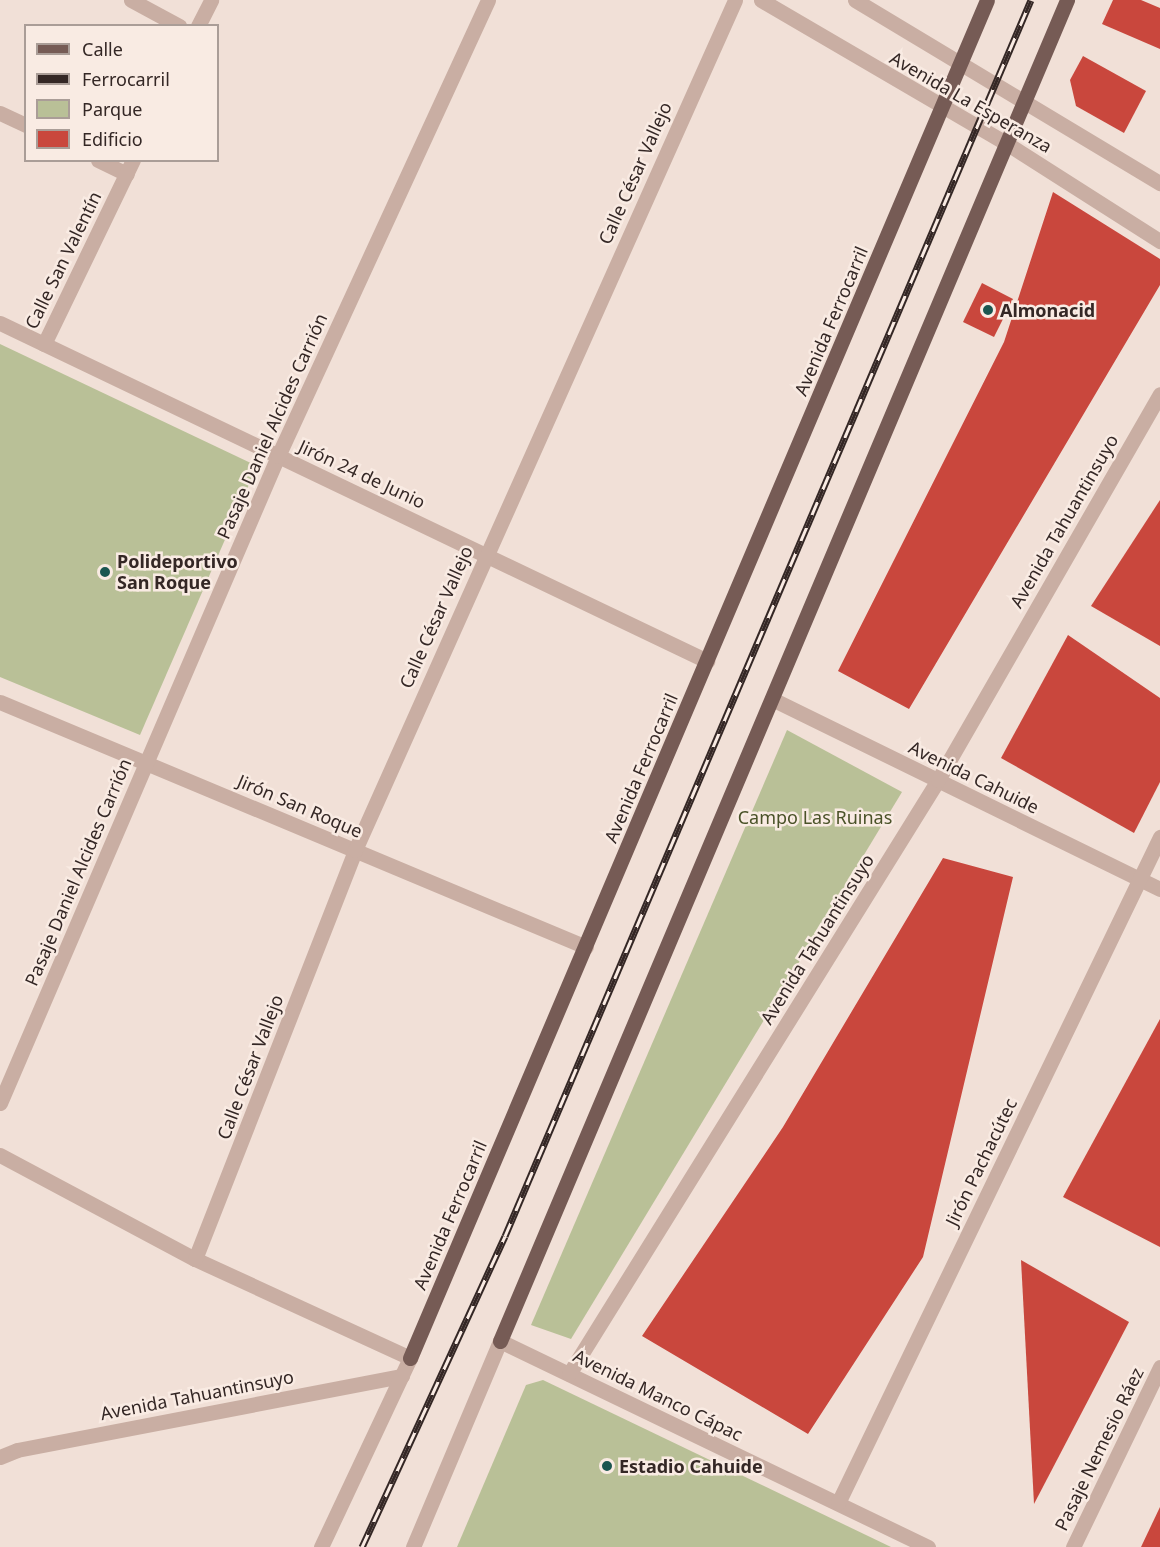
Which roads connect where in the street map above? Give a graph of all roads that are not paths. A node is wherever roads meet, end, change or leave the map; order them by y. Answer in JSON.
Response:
{"nodes":[{"id":1,"x":131,"y":0,"type":"edge"},
{"id":2,"x":211,"y":0,"type":"edge"},
{"id":3,"x":488,"y":0,"type":"edge"},
{"id":4,"x":735,"y":0,"type":"edge"},
{"id":5,"x":760,"y":0,"type":"edge"},
{"id":6,"x":855,"y":0,"type":"edge"},
{"id":7,"x":987,"y":0,"type":"edge"},
{"id":8,"x":1067,"y":0,"type":"edge"},
{"id":9,"x":175,"y":24,"type":"edge"},
{"id":10,"x":199,"y":24,"type":"edge"},
{"id":11,"x":960,"y":62,"type":"junction"},
{"id":12,"x":1023,"y":101,"type":"junction"},
{"id":13,"x":943,"y":110,"type":"junction"},
{"id":14,"x":0,"y":113,"type":"edge"},
{"id":15,"x":24,"y":124,"type":"edge"},
{"id":16,"x":1006,"y":143,"type":"junction"},
{"id":17,"x":107,"y":162,"type":"edge"},
{"id":18,"x":130,"y":167,"type":"edge"},
{"id":19,"x":1160,"y":183,"type":"edge"},
{"id":20,"x":1160,"y":241,"type":"edge"},
{"id":21,"x":0,"y":323,"type":"edge"},
{"id":22,"x":44,"y":344,"type":"junction"},
{"id":23,"x":1160,"y":394,"type":"edge"},
{"id":24,"x":278,"y":456,"type":"junction"},
{"id":25,"x":485,"y":555,"type":"junction"},
{"id":26,"x":707,"y":661,"type":"junction"},
{"id":27,"x":772,"y":699,"type":"junction"},
{"id":28,"x":0,"y":702,"type":"edge"},
{"id":29,"x":145,"y":763,"type":"junction"},
{"id":30,"x":938,"y":780,"type":"junction"},
{"id":31,"x":1160,"y":837,"type":"edge"},
{"id":32,"x":355,"y":850,"type":"junction"},
{"id":33,"x":1140,"y":879,"type":"junction"},
{"id":34,"x":1160,"y":890,"type":"edge"},
{"id":35,"x":586,"y":947,"type":"junction"},
{"id":36,"x":0,"y":1103,"type":"edge"},
{"id":37,"x":0,"y":1155,"type":"edge"},
{"id":38,"x":195,"y":1259,"type":"junction"},
{"id":39,"x":500,"y":1341,"type":"junction"},
{"id":40,"x":410,"y":1358,"type":"junction"},
{"id":41,"x":1160,"y":1367,"type":"edge"},
{"id":42,"x":569,"y":1374,"type":"junction"},
{"id":43,"x":402,"y":1376,"type":"junction"},
{"id":44,"x":0,"y":1457,"type":"edge"},
{"id":45,"x":838,"y":1503,"type":"junction"},
{"id":46,"x":321,"y":1547,"type":"edge"},
{"id":47,"x":413,"y":1547,"type":"edge"},
{"id":48,"x":928,"y":1547,"type":"edge"},
{"id":49,"x":1073,"y":1547,"type":"edge"}],
"edges":[{"from":1,"to":9,"type":"street"},
{"from":2,"to":10,"type":"street"},
{"from":3,"to":24,"type":"street","name":"Pasaje Daniel Alcides Carrión"},
{"from":4,"to":25,"type":"street","name":"Calle César Vallejo"},
{"from":5,"to":13,"type":"street","name":"Avenida La Esperanza"},
{"from":6,"to":11,"type":"street","name":"Avenida La Esperanza"},
{"from":7,"to":11,"type":"main road","name":"Avenida Ferrocarril"},
{"from":8,"to":12,"type":"main road"},
{"from":11,"to":12,"type":"street","name":"Avenida La Esperanza"},
{"from":11,"to":13,"type":"main road","name":"Avenida Ferrocarril"},
{"from":12,"to":16,"type":"main road"},
{"from":12,"to":19,"type":"street","name":"Avenida La Esperanza"},
{"from":13,"to":16,"type":"street","name":"Avenida La Esperanza"},
{"from":13,"to":26,"type":"main road","name":"Avenida Ferrocarril"},
{"from":14,"to":15,"type":"street"},
{"from":16,"to":20,"type":"street","name":"Avenida La Esperanza"},
{"from":16,"to":27,"type":"main road"},
{"from":17,"to":18,"type":"street"},
{"from":18,"to":22,"type":"street","name":"Calle San Valentín"},
{"from":21,"to":22,"type":"street","name":"Jirón 24 de Junio"},
{"from":22,"to":24,"type":"street","name":"Jirón 24 de Junio"},
{"from":23,"to":30,"type":"street","name":"Avenida Tahuantinsuyo"},
{"from":24,"to":25,"type":"street","name":"Jirón 24 de Junio"},
{"from":24,"to":29,"type":"street","name":"Pasaje Daniel Alcides Carrión"},
{"from":25,"to":26,"type":"street","name":"Jirón 24 de Junio"},
{"from":25,"to":32,"type":"street","name":"Calle César Vallejo"},
{"from":26,"to":35,"type":"main road","name":"Avenida Ferrocarril"},
{"from":27,"to":30,"type":"street","name":"Avenida Cahuide"},
{"from":27,"to":39,"type":"main road"},
{"from":28,"to":29,"type":"street","name":"Jirón San Roque"},
{"from":29,"to":32,"type":"street","name":"Jirón San Roque"},
{"from":29,"to":36,"type":"street","name":"Pasaje Daniel Alcides Carrión"},
{"from":30,"to":33,"type":"street","name":"Avenida Cahuide"},
{"from":30,"to":42,"type":"street","name":"Avenida Tahuantinsuyo"},
{"from":31,"to":33,"type":"street","name":"Jirón Pachacútec"},
{"from":32,"to":35,"type":"street","name":"Jirón San Roque"},
{"from":32,"to":38,"type":"street","name":"Calle César Vallejo"},
{"from":33,"to":34,"type":"street","name":"Avenida Cahuide"},
{"from":33,"to":45,"type":"street","name":"Jirón Pachacútec"},
{"from":35,"to":40,"type":"main road","name":"Avenida Ferrocarril"},
{"from":37,"to":38,"type":"street"},
{"from":38,"to":40,"type":"street"},
{"from":39,"to":42,"type":"street","name":"Avenida Manco Cápac"},
{"from":39,"to":47,"type":"street"},
{"from":40,"to":43,"type":"street","name":"Avenida Ferrocarril"},
{"from":41,"to":49,"type":"street","name":"Pasaje Nemesio Ráez"},
{"from":42,"to":45,"type":"street","name":"Avenida Manco Cápac"},
{"from":43,"to":44,"type":"street","name":"Avenida Tahuantinsuyo"},
{"from":43,"to":46,"type":"street","name":"Avenida Ferrocarril"},
{"from":45,"to":48,"type":"street","name":"Avenida Manco Cápac"}]}
